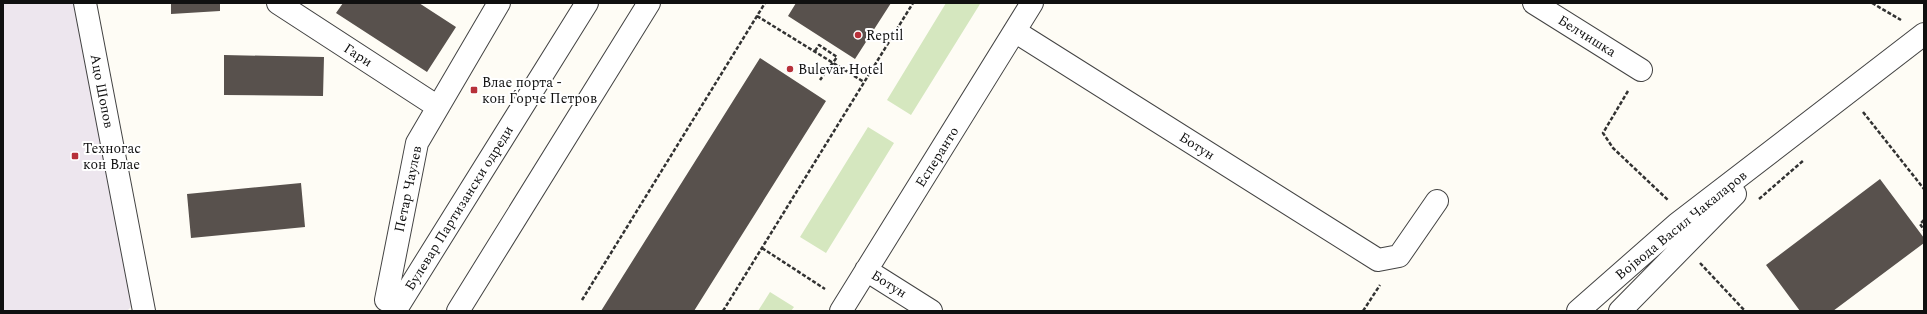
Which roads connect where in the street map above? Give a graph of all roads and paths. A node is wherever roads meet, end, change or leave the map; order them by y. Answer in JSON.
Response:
{"nodes":[{"id":1,"x":85,"y":3,"type":"edge"},
{"id":2,"x":278,"y":3,"type":"edge"},
{"id":3,"x":499,"y":3,"type":"edge"},
{"id":4,"x":587,"y":3,"type":"edge"},
{"id":5,"x":650,"y":3,"type":"edge"},
{"id":6,"x":765,"y":3,"type":"edge"},
{"id":7,"x":913,"y":3,"type":"edge"},
{"id":8,"x":1032,"y":3,"type":"edge"},
{"id":9,"x":1534,"y":3,"type":"edge"},
{"id":10,"x":1872,"y":3,"type":"edge"},
{"id":11,"x":757,"y":16,"type":"junction"},
{"id":12,"x":1905,"y":22,"type":"dead end"},
{"id":13,"x":1016,"y":32,"type":"junction"},
{"id":14,"x":1924,"y":34,"type":"edge"},
{"id":15,"x":815,"y":52,"type":"junction"},
{"id":16,"x":1640,"y":70,"type":"joint"},
{"id":17,"x":820,"y":80,"type":"dead end"},
{"id":18,"x":864,"y":82,"type":"junction"},
{"id":19,"x":438,"y":107,"type":"junction"},
{"id":20,"x":1868,"y":107,"type":"dead end"},
{"id":21,"x":1862,"y":112,"type":"junction"},
{"id":22,"x":1858,"y":115,"type":"dead end"},
{"id":23,"x":1786,"y":142,"type":"junction"},
{"id":24,"x":1807,"y":158,"type":"dead end"},
{"id":25,"x":1924,"y":189,"type":"edge"},
{"id":26,"x":1437,"y":201,"type":"dead end"},
{"id":27,"x":1756,"y":202,"type":"dead end"},
{"id":28,"x":1686,"y":218,"type":"junction"},
{"id":29,"x":1924,"y":220,"type":"edge"},
{"id":30,"x":1924,"y":230,"type":"edge"},
{"id":31,"x":762,"y":248,"type":"junction"},
{"id":32,"x":1699,"y":263,"type":"dead end"},
{"id":33,"x":866,"y":270,"type":"junction"},
{"id":34,"x":136,"y":273,"type":"junction"},
{"id":35,"x":582,"y":300,"type":"dead end"},
{"id":36,"x":386,"y":307,"type":"edge"},
{"id":37,"x":844,"y":307,"type":"edge"},
{"id":38,"x":131,"y":311,"type":"edge"},
{"id":39,"x":144,"y":311,"type":"edge"},
{"id":40,"x":158,"y":311,"type":"edge"},
{"id":41,"x":458,"y":311,"type":"edge"},
{"id":42,"x":723,"y":311,"type":"edge"},
{"id":43,"x":932,"y":311,"type":"edge"},
{"id":44,"x":1578,"y":311,"type":"edge"},
{"id":45,"x":1620,"y":311,"type":"edge"},
{"id":46,"x":1745,"y":311,"type":"edge"}],
"edges":[{"from":1,"to":34,"type":"street","name":"Ацо Шопов"},
{"from":2,"to":19,"type":"street","name":"Гари"},
{"from":3,"to":19,"type":"street","name":"Петар Чаулев"},
{"from":4,"to":36,"type":"street","name":"Булевар Партизански одреди"},
{"from":5,"to":41,"type":"street"},
{"from":6,"to":11,"type":"path"},
{"from":7,"to":18,"type":"path"},
{"from":8,"to":13,"type":"street","name":"Есперанто"},
{"from":9,"to":16,"type":"street","name":"Белчишка"},
{"from":10,"to":12,"type":"path"},
{"from":11,"to":15,"type":"path"},
{"from":11,"to":35,"type":"path"},
{"from":13,"to":26,"type":"street","name":"Ботун"},
{"from":13,"to":33,"type":"street","name":"Есперанто"},
{"from":14,"to":23,"type":"street","name":"Војвода Васил Чакаларов"},
{"from":15,"to":17,"type":"path"},
{"from":15,"to":18,"type":"path"},
{"from":16,"to":28,"type":"path"},
{"from":18,"to":31,"type":"path"},
{"from":19,"to":36,"type":"street","name":"Петар Чаулев"},
{"from":20,"to":21,"type":"path"},
{"from":21,"to":22,"type":"path"},
{"from":21,"to":25,"type":"path"},
{"from":23,"to":28,"type":"street","name":"Војвода Васил Чакаларов"},
{"from":23,"to":45,"type":"street","name":"Војвода Васил Чакаларов"},
{"from":24,"to":27,"type":"path"},
{"from":28,"to":44,"type":"street","name":"Војвода Васил Чакаларов"},
{"from":29,"to":30,"type":"path"},
{"from":31,"to":37,"type":"path"},
{"from":31,"to":42,"type":"path"},
{"from":32,"to":46,"type":"path"},
{"from":33,"to":37,"type":"street","name":"Есперанто"},
{"from":33,"to":43,"type":"street","name":"Ботун"},
{"from":34,"to":38,"type":"street","name":"Ацо Шопов"},
{"from":34,"to":39,"type":"street","name":"Ацо Шопов"},
{"from":34,"to":40,"type":"street"}]}
